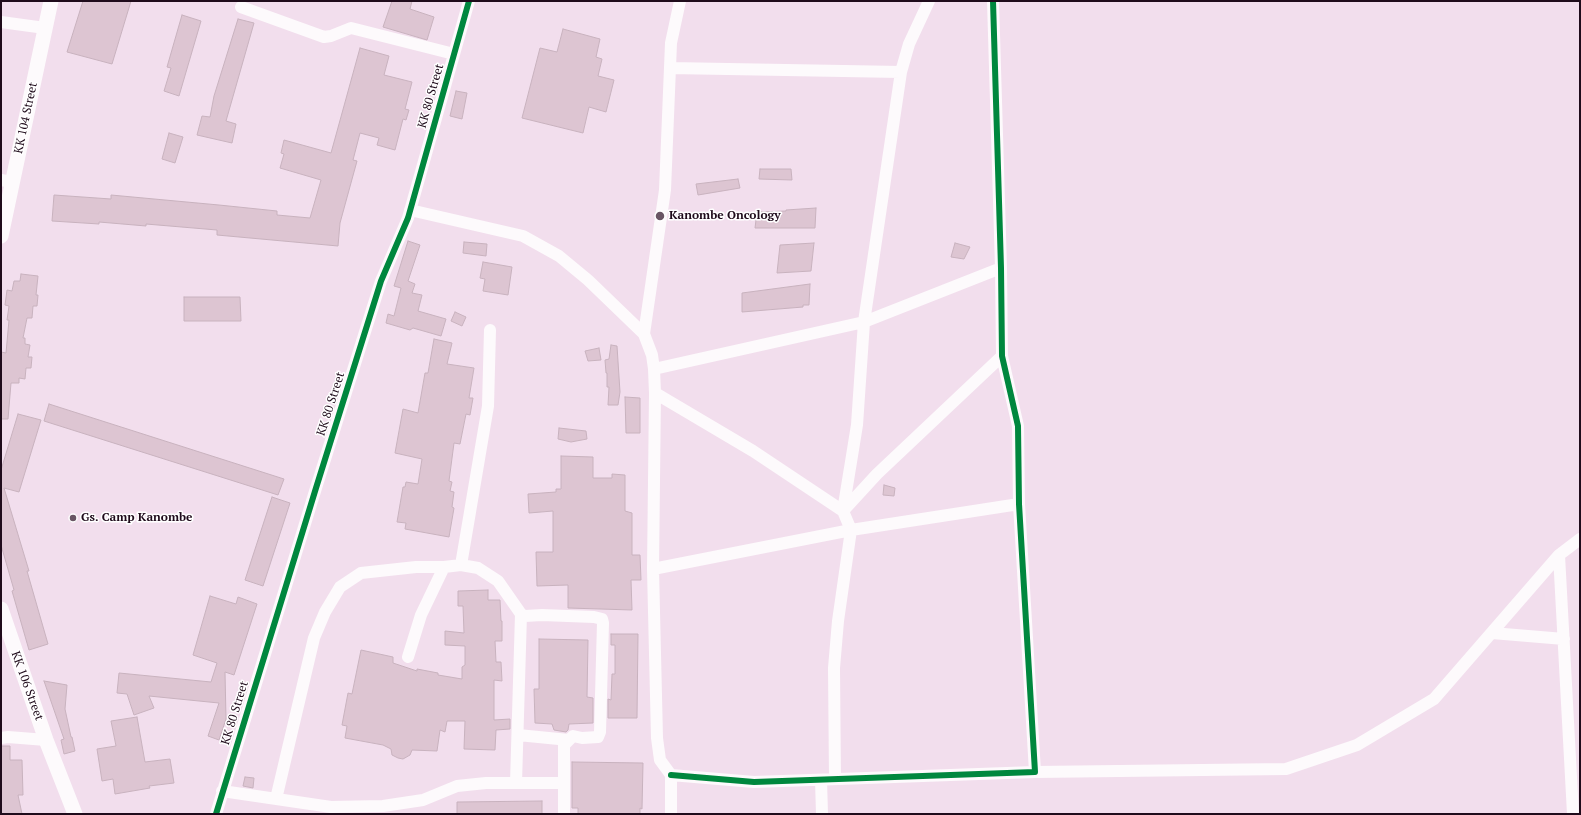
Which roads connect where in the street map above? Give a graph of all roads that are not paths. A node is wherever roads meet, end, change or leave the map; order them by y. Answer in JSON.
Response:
{"nodes":[{"id":1,"x":51,"y":1,"type":"edge"},
{"id":2,"x":469,"y":1,"type":"edge"},
{"id":3,"x":680,"y":1,"type":"edge"},
{"id":4,"x":929,"y":1,"type":"edge"},
{"id":5,"x":993,"y":1,"type":"edge"},
{"id":6,"x":241,"y":7,"type":"dead end"},
{"id":7,"x":1,"y":22,"type":"edge"},
{"id":8,"x":45,"y":28,"type":"junction"},
{"id":9,"x":454,"y":54,"type":"junction"},
{"id":10,"x":670,"y":68,"type":"junction"},
{"id":11,"x":901,"y":72,"type":"junction"},
{"id":12,"x":7,"y":181,"type":"edge"},
{"id":13,"x":410,"y":210,"type":"junction"},
{"id":14,"x":1,"y":236,"type":"edge"},
{"id":15,"x":1001,"y":268,"type":"junction"},
{"id":16,"x":864,"y":322,"type":"junction"},
{"id":17,"x":490,"y":330,"type":"dead end"},
{"id":18,"x":644,"y":334,"type":"junction"},
{"id":19,"x":1002,"y":356,"type":"junction"},
{"id":20,"x":654,"y":369,"type":"junction"},
{"id":21,"x":655,"y":393,"type":"junction"},
{"id":22,"x":1019,"y":504,"type":"junction"},
{"id":23,"x":843,"y":511,"type":"junction"},
{"id":24,"x":851,"y":530,"type":"junction"},
{"id":25,"x":1580,"y":539,"type":"edge"},
{"id":26,"x":1559,"y":555,"type":"junction"},
{"id":27,"x":461,"y":565,"type":"junction"},
{"id":28,"x":444,"y":567,"type":"junction"},
{"id":29,"x":653,"y":569,"type":"junction"},
{"id":30,"x":1,"y":609,"type":"edge"},
{"id":31,"x":521,"y":614,"type":"junction"},
{"id":32,"x":1492,"y":633,"type":"junction"},
{"id":33,"x":1564,"y":639,"type":"junction"},
{"id":34,"x":408,"y":657,"type":"dead end"},
{"id":35,"x":518,"y":735,"type":"junction"},
{"id":36,"x":1,"y":738,"type":"edge"},
{"id":37,"x":46,"y":740,"type":"junction"},
{"id":38,"x":569,"y":740,"type":"junction"},
{"id":39,"x":1035,"y":772,"type":"junction"},
{"id":40,"x":671,"y":775,"type":"junction"},
{"id":41,"x":835,"y":779,"type":"junction"},
{"id":42,"x":822,"y":780,"type":"junction"},
{"id":43,"x":516,"y":783,"type":"junction"},
{"id":44,"x":564,"y":783,"type":"junction"},
{"id":45,"x":222,"y":791,"type":"junction"},
{"id":46,"x":276,"y":799,"type":"junction"},
{"id":47,"x":331,"y":811,"type":"edge"},
{"id":48,"x":75,"y":814,"type":"edge"},
{"id":49,"x":216,"y":814,"type":"edge"},
{"id":50,"x":564,"y":814,"type":"edge"},
{"id":51,"x":671,"y":814,"type":"edge"},
{"id":52,"x":822,"y":814,"type":"edge"},
{"id":53,"x":1573,"y":814,"type":"edge"}],
"edges":[{"from":1,"to":8,"type":"street","name":"KK 104 Street"},
{"from":2,"to":9,"type":"street","name":"KK 80 Street"},
{"from":3,"to":10,"type":"street"},
{"from":4,"to":11,"type":"street"},
{"from":5,"to":15,"type":"street"},
{"from":6,"to":9,"type":"street"},
{"from":7,"to":8,"type":"street"},
{"from":8,"to":12,"type":"street","name":"KK 104 Street"},
{"from":9,"to":13,"type":"street","name":"KK 80 Street"},
{"from":10,"to":11,"type":"street"},
{"from":10,"to":18,"type":"street"},
{"from":11,"to":16,"type":"street"},
{"from":12,"to":14,"type":"street","name":"KK 104 Street"},
{"from":13,"to":18,"type":"street"},
{"from":13,"to":45,"type":"street","name":"KK 80 Street"},
{"from":15,"to":16,"type":"street"},
{"from":15,"to":19,"type":"street"},
{"from":16,"to":20,"type":"street"},
{"from":16,"to":23,"type":"street"},
{"from":17,"to":27,"type":"street"},
{"from":18,"to":20,"type":"street"},
{"from":19,"to":22,"type":"street"},
{"from":19,"to":23,"type":"street"},
{"from":20,"to":21,"type":"street"},
{"from":21,"to":23,"type":"street"},
{"from":21,"to":29,"type":"street"},
{"from":22,"to":24,"type":"street"},
{"from":22,"to":39,"type":"street"},
{"from":23,"to":24,"type":"street"},
{"from":24,"to":29,"type":"street"},
{"from":24,"to":41,"type":"street"},
{"from":25,"to":26,"type":"street"},
{"from":26,"to":32,"type":"street"},
{"from":26,"to":33,"type":"street"},
{"from":27,"to":28,"type":"street"},
{"from":27,"to":31,"type":"street"},
{"from":28,"to":34,"type":"street"},
{"from":28,"to":46,"type":"street"},
{"from":29,"to":40,"type":"street"},
{"from":30,"to":37,"type":"street","name":"KK 106 Street"},
{"from":31,"to":35,"type":"street"},
{"from":31,"to":38,"type":"street"},
{"from":32,"to":33,"type":"street"},
{"from":32,"to":39,"type":"street"},
{"from":33,"to":53,"type":"street"},
{"from":35,"to":38,"type":"street"},
{"from":35,"to":43,"type":"street"},
{"from":36,"to":37,"type":"street","name":"KK 106 Street"},
{"from":37,"to":48,"type":"street","name":"KK 106 Street"},
{"from":38,"to":44,"type":"street"},
{"from":39,"to":41,"type":"street"},
{"from":40,"to":42,"type":"street"},
{"from":40,"to":51,"type":"street"},
{"from":41,"to":42,"type":"street"},
{"from":42,"to":52,"type":"street"},
{"from":43,"to":44,"type":"street"},
{"from":43,"to":47,"type":"street"},
{"from":44,"to":50,"type":"street"},
{"from":45,"to":46,"type":"street"},
{"from":45,"to":49,"type":"street","name":"KK 80 Street"},
{"from":46,"to":47,"type":"street"}]}
